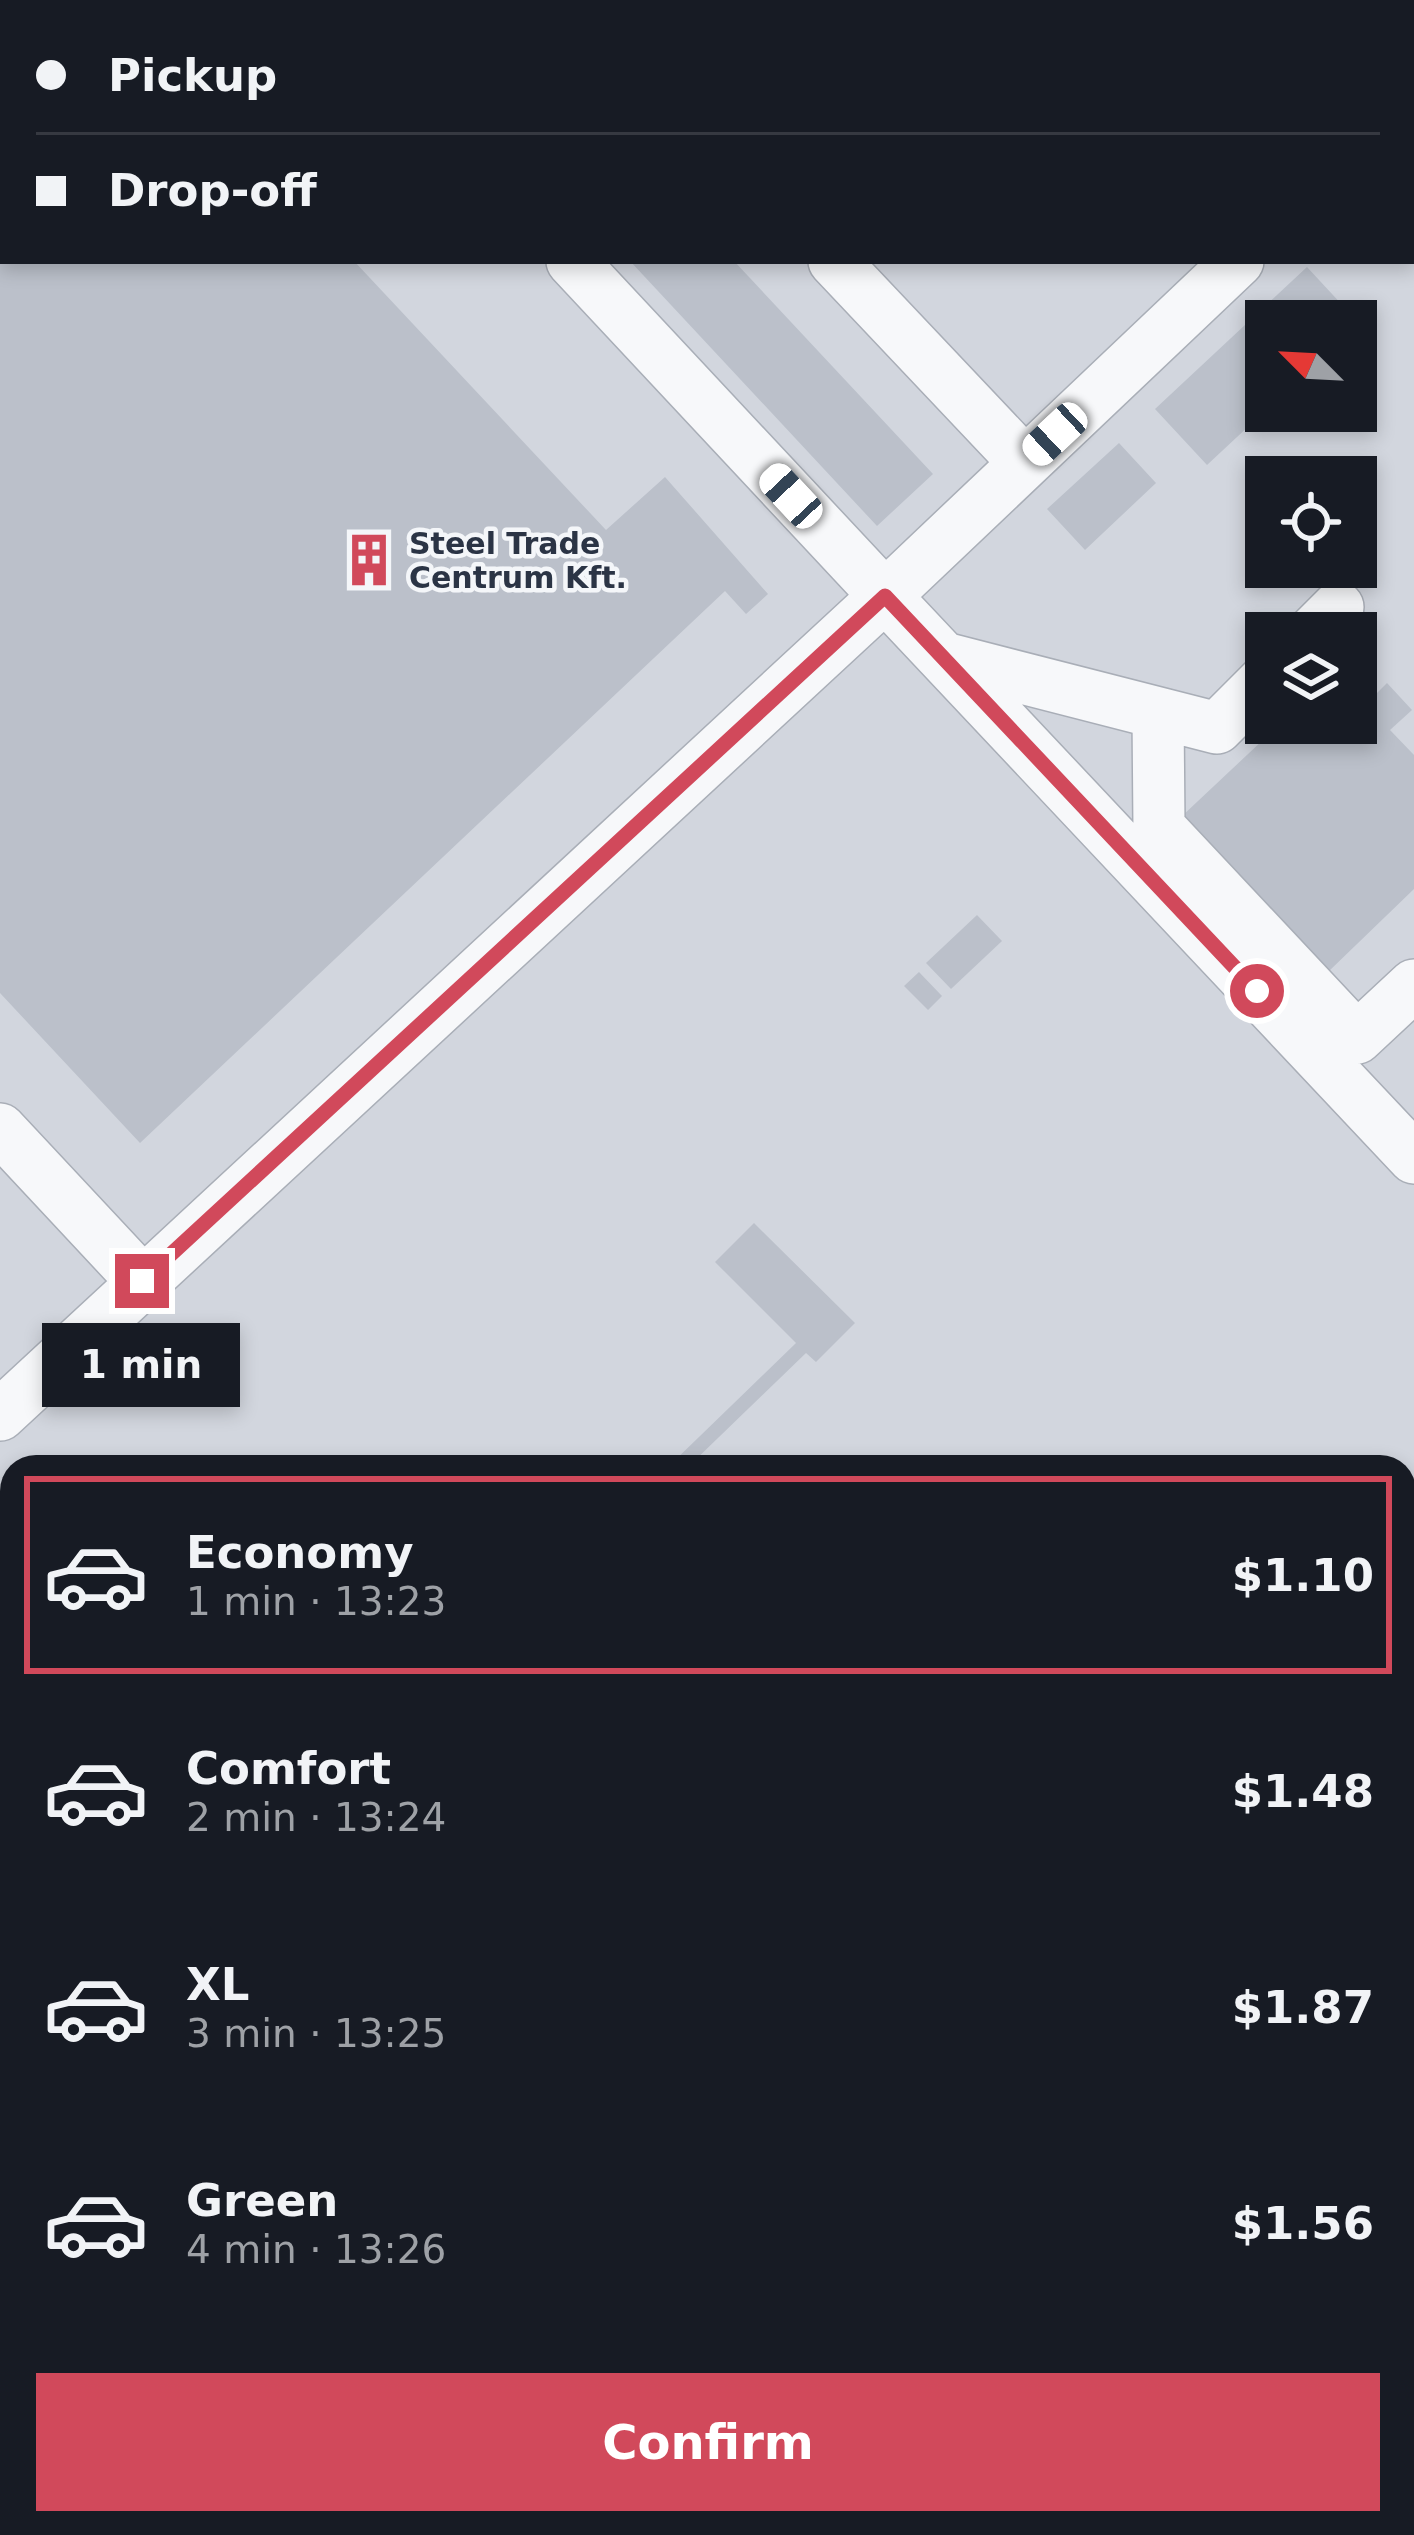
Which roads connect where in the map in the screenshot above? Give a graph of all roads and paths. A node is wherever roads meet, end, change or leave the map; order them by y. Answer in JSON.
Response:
{"nodes":[{"id":1,"x":575,"y":264,"type":"edge"},
{"id":2,"x":837,"y":264,"type":"edge"},
{"id":3,"x":1235,"y":264,"type":"edge"},
{"id":4,"x":1025,"y":463,"type":"junction"},
{"id":5,"x":885,"y":596,"type":"junction"},
{"id":6,"x":943,"y":658,"type":"junction"},
{"id":7,"x":1245,"y":700,"type":"edge"},
{"id":8,"x":1158,"y":713,"type":"junction"},
{"id":9,"x":1414,"y":985,"type":"edge"},
{"id":10,"x":0,"y":1129,"type":"edge"},
{"id":11,"x":1414,"y":1158,"type":"edge"},
{"id":12,"x":142,"y":1281,"type":"junction"},
{"id":13,"x":0,"y":1414,"type":"edge"}],
"edges":[{"from":1,"to":5,"type":"lane"},
{"from":2,"to":4,"type":"lane"},
{"from":3,"to":4,"type":"lane"},
{"from":4,"to":5,"type":"lane"},
{"from":5,"to":6,"type":"lane"},
{"from":5,"to":12,"type":"lane"},
{"from":6,"to":8,"type":"lane"},
{"from":6,"to":11,"type":"lane"},
{"from":7,"to":8,"type":"lane"},
{"from":8,"to":9,"type":"lane"},
{"from":10,"to":12,"type":"lane"},
{"from":12,"to":13,"type":"lane"}]}
